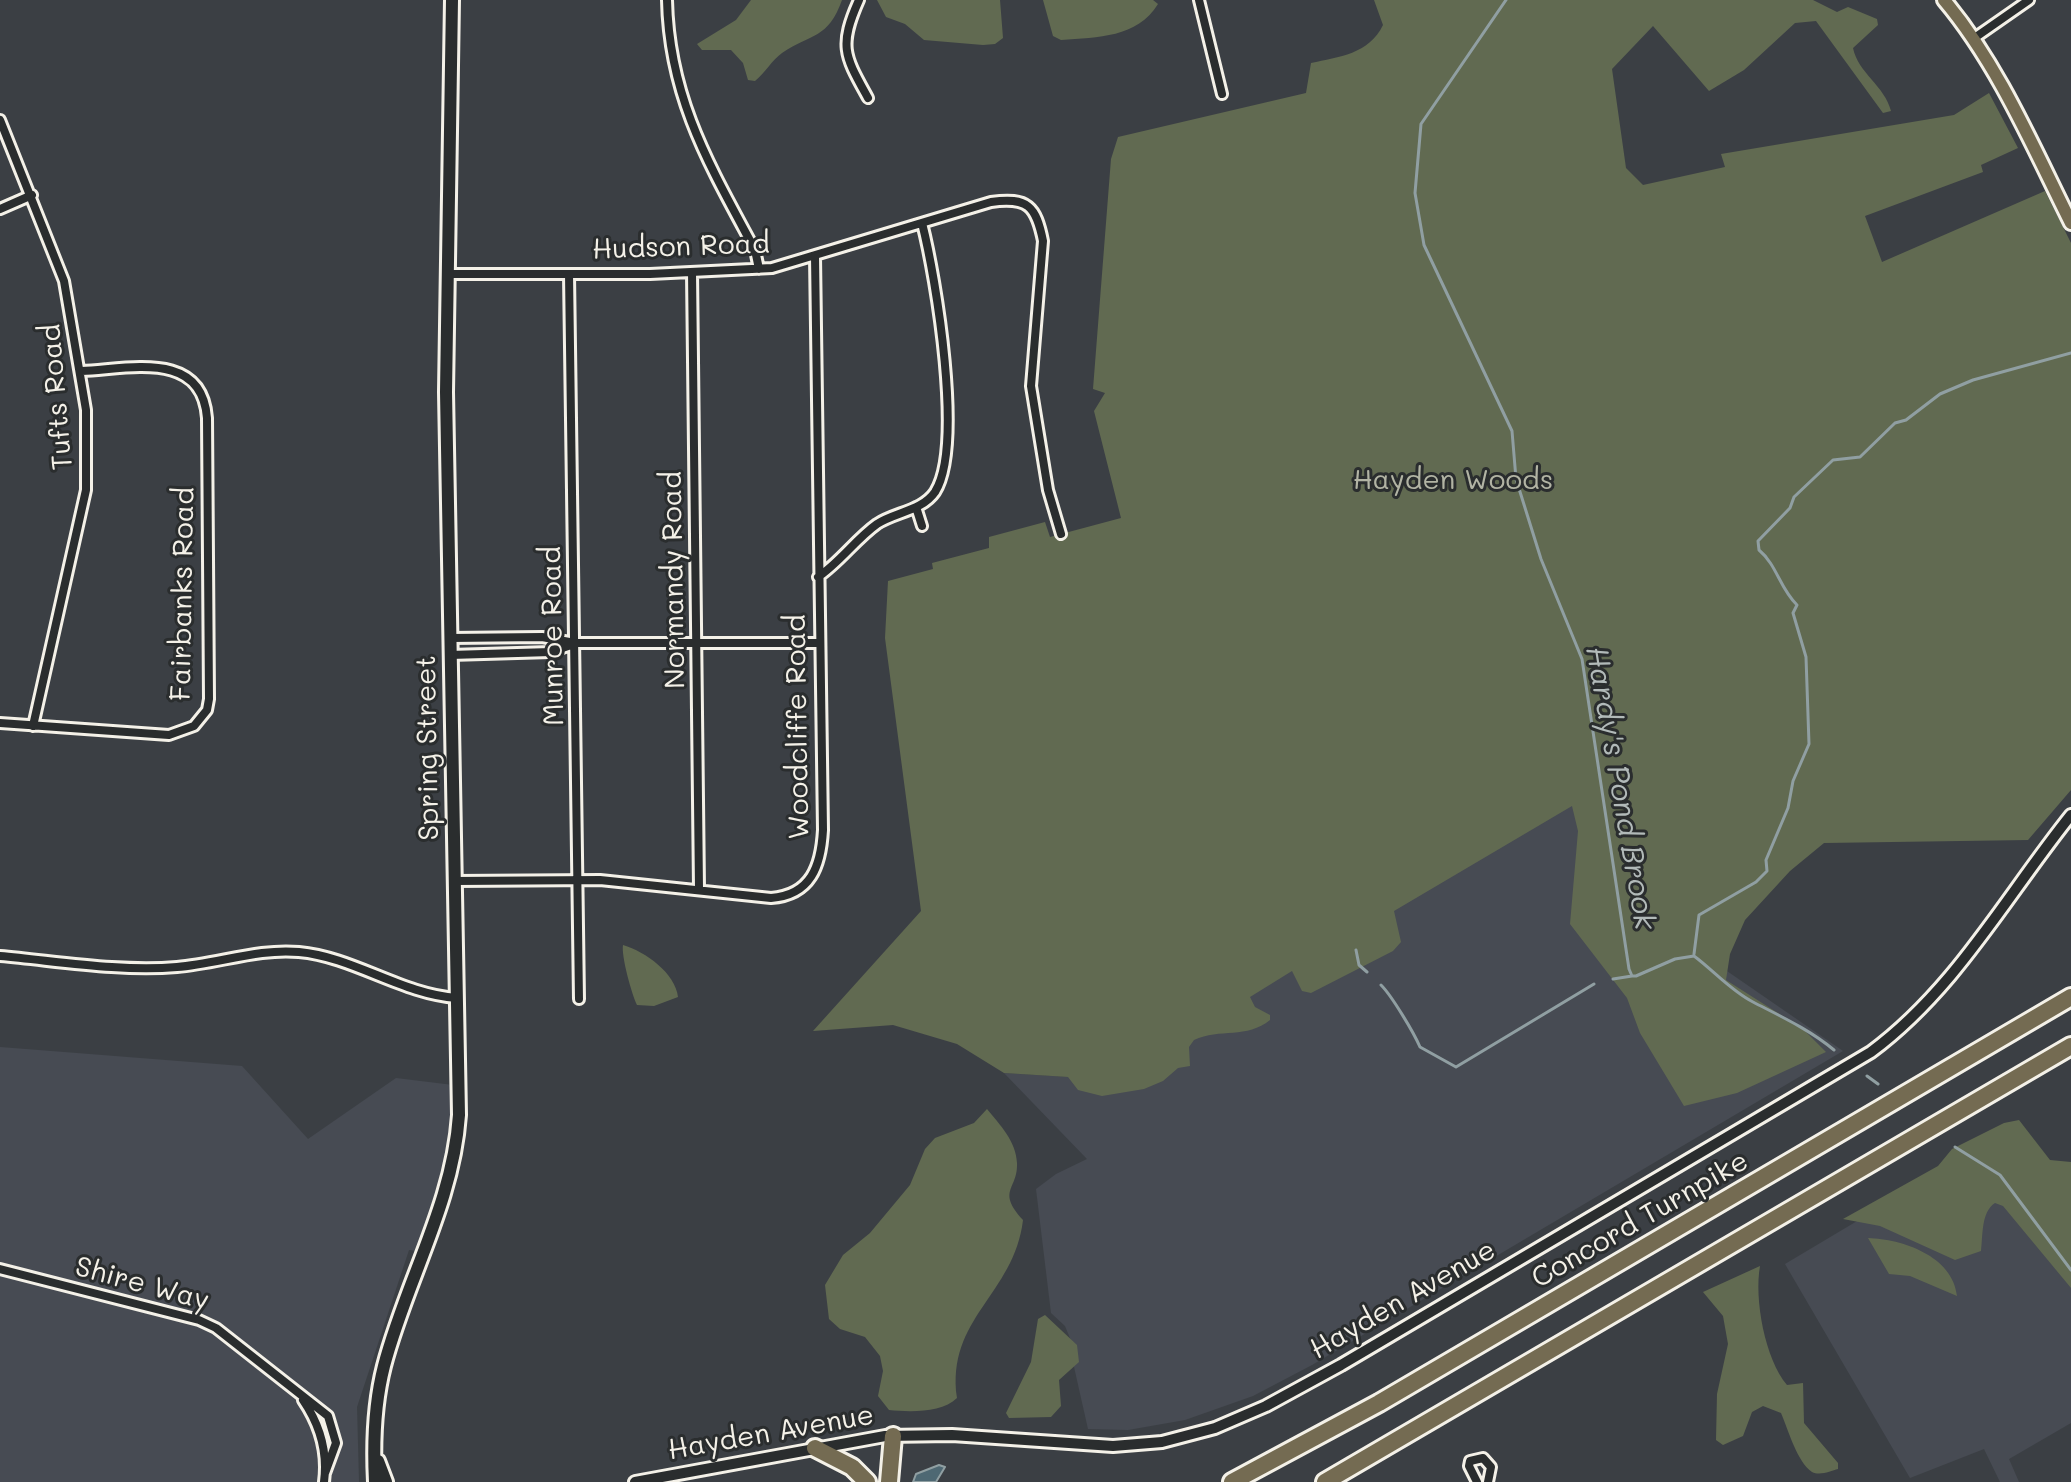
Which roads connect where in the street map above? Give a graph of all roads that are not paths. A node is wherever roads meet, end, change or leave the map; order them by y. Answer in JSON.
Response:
{"nodes":[{"id":1,"x":452,"y":0,"type":"edge"},
{"id":2,"x":667,"y":0,"type":"edge"},
{"id":3,"x":859,"y":0,"type":"edge"},
{"id":4,"x":1199,"y":0,"type":"edge"},
{"id":5,"x":1944,"y":0,"type":"edge"},
{"id":6,"x":2029,"y":0,"type":"edge"},
{"id":7,"x":1973,"y":39,"type":"junction"},
{"id":8,"x":1222,"y":94,"type":"dead end"},
{"id":9,"x":868,"y":98,"type":"dead end"},
{"id":10,"x":0,"y":120,"type":"edge"},
{"id":11,"x":32,"y":195,"type":"junction"},
{"id":12,"x":0,"y":209,"type":"edge"},
{"id":13,"x":922,"y":223,"type":"junction"},
{"id":14,"x":2071,"y":223,"type":"edge"},
{"id":15,"x":815,"y":256,"type":"junction"},
{"id":16,"x":759,"y":269,"type":"junction"},
{"id":17,"x":692,"y":272,"type":"junction"},
{"id":18,"x":446,"y":274,"type":"junction"},
{"id":19,"x":569,"y":274,"type":"junction"},
{"id":20,"x":82,"y":371,"type":"junction"},
{"id":21,"x":916,"y":507,"type":"junction"},
{"id":22,"x":922,"y":526,"type":"dead end"},
{"id":23,"x":1061,"y":534,"type":"dead end"},
{"id":24,"x":818,"y":577,"type":"junction"},
{"id":25,"x":450,"y":638,"type":"junction"},
{"id":26,"x":575,"y":643,"type":"junction"},
{"id":27,"x":696,"y":643,"type":"junction"},
{"id":28,"x":818,"y":643,"type":"junction"},
{"id":29,"x":450,"y":655,"type":"junction"},
{"id":30,"x":0,"y":723,"type":"edge"},
{"id":31,"x":33,"y":726,"type":"junction"},
{"id":32,"x":2071,"y":815,"type":"edge"},
{"id":33,"x":2071,"y":821,"type":"edge"},
{"id":34,"x":2055,"y":835,"type":"junction"},
{"id":35,"x":578,"y":880,"type":"junction"},
{"id":36,"x":455,"y":881,"type":"junction"},
{"id":37,"x":699,"y":888,"type":"junction"},
{"id":38,"x":0,"y":956,"type":"edge"},
{"id":39,"x":2071,"y":997,"type":"edge"},
{"id":40,"x":457,"y":998,"type":"junction"},
{"id":41,"x":579,"y":999,"type":"dead end"},
{"id":42,"x":2071,"y":1046,"type":"edge"},
{"id":43,"x":0,"y":1269,"type":"edge"},
{"id":44,"x":298,"y":1394,"type":"junction"},
{"id":45,"x":893,"y":1436,"type":"junction"},
{"id":46,"x":374,"y":1447,"type":"junction"},
{"id":47,"x":815,"y":1448,"type":"junction"},
{"id":48,"x":324,"y":1477,"type":"edge"},
{"id":49,"x":375,"y":1482,"type":"edge"},
{"id":50,"x":386,"y":1482,"type":"edge"},
{"id":51,"x":635,"y":1482,"type":"edge"},
{"id":52,"x":867,"y":1482,"type":"edge"},
{"id":53,"x":889,"y":1482,"type":"edge"},
{"id":54,"x":1232,"y":1482,"type":"edge"},
{"id":55,"x":1325,"y":1482,"type":"edge"},
{"id":56,"x":1477,"y":1482,"type":"edge"},
{"id":57,"x":1488,"y":1482,"type":"edge"}],
"edges":[{"from":1,"to":18,"type":"main road","name":"Spring Street"},
{"from":2,"to":16,"type":"street"},
{"from":3,"to":9,"type":"street"},
{"from":4,"to":8,"type":"street"},
{"from":5,"to":7,"type":"main road"},
{"from":6,"to":7,"type":"street"},
{"from":7,"to":14,"type":"main road"},
{"from":10,"to":11,"type":"street","name":"Tufts Road"},
{"from":11,"to":12,"type":"street"},
{"from":11,"to":20,"type":"street","name":"Tufts Road"},
{"from":13,"to":15,"type":"street","name":"Hudson Road"},
{"from":13,"to":21,"type":"street"},
{"from":13,"to":23,"type":"street","name":"Hudson Road"},
{"from":15,"to":16,"type":"street","name":"Hudson Road"},
{"from":15,"to":24,"type":"street","name":"Woodcliffe Road"},
{"from":16,"to":17,"type":"street","name":"Hudson Road"},
{"from":17,"to":19,"type":"street","name":"Hudson Road"},
{"from":17,"to":27,"type":"street","name":"Normandy Road"},
{"from":18,"to":19,"type":"street","name":"Hudson Road"},
{"from":18,"to":25,"type":"main road","name":"Spring Street"},
{"from":19,"to":26,"type":"street","name":"Munroe Road"},
{"from":20,"to":31,"type":"street","name":"Tufts Road"},
{"from":20,"to":31,"type":"street","name":"Fairbanks Road"},
{"from":21,"to":22,"type":"street"},
{"from":21,"to":24,"type":"street"},
{"from":24,"to":28,"type":"street","name":"Woodcliffe Road"},
{"from":25,"to":26,"type":"street"},
{"from":25,"to":29,"type":"main road","name":"Spring Street"},
{"from":26,"to":27,"type":"street"},
{"from":26,"to":29,"type":"street"},
{"from":26,"to":35,"type":"street","name":"Munroe Road"},
{"from":27,"to":28,"type":"street"},
{"from":27,"to":37,"type":"street","name":"Normandy Road"},
{"from":28,"to":37,"type":"street","name":"Woodcliffe Road"},
{"from":29,"to":36,"type":"main road","name":"Spring Street"},
{"from":30,"to":31,"type":"street","name":"Fairbanks Road"},
{"from":32,"to":34,"type":"street","name":"Hayden Avenue"},
{"from":33,"to":34,"type":"street","name":"Hayden Avenue"},
{"from":34,"to":45,"type":"street","name":"Hayden Avenue"},
{"from":35,"to":36,"type":"street","name":"Woodcliffe Road"},
{"from":35,"to":37,"type":"street","name":"Woodcliffe Road"},
{"from":35,"to":41,"type":"street","name":"Munroe Road"},
{"from":36,"to":40,"type":"main road","name":"Spring Street"},
{"from":38,"to":40,"type":"street"},
{"from":39,"to":54,"type":"highway","name":"Concord Turnpike"},
{"from":40,"to":46,"type":"main road","name":"Spring Street"},
{"from":42,"to":55,"type":"highway"},
{"from":43,"to":44,"type":"street","name":"Shire Way"},
{"from":44,"to":48,"type":"street","name":"Shire Way"},
{"from":44,"to":48,"type":"street","name":"Shire Way"},
{"from":45,"to":47,"type":"street","name":"Hayden Avenue"},
{"from":45,"to":53,"type":"highway"},
{"from":46,"to":49,"type":"main road","name":"Spring Street"},
{"from":46,"to":50,"type":"main road"},
{"from":47,"to":51,"type":"street","name":"Hayden Avenue"},
{"from":47,"to":52,"type":"highway"},
{"from":56,"to":57,"type":"street"}]}
